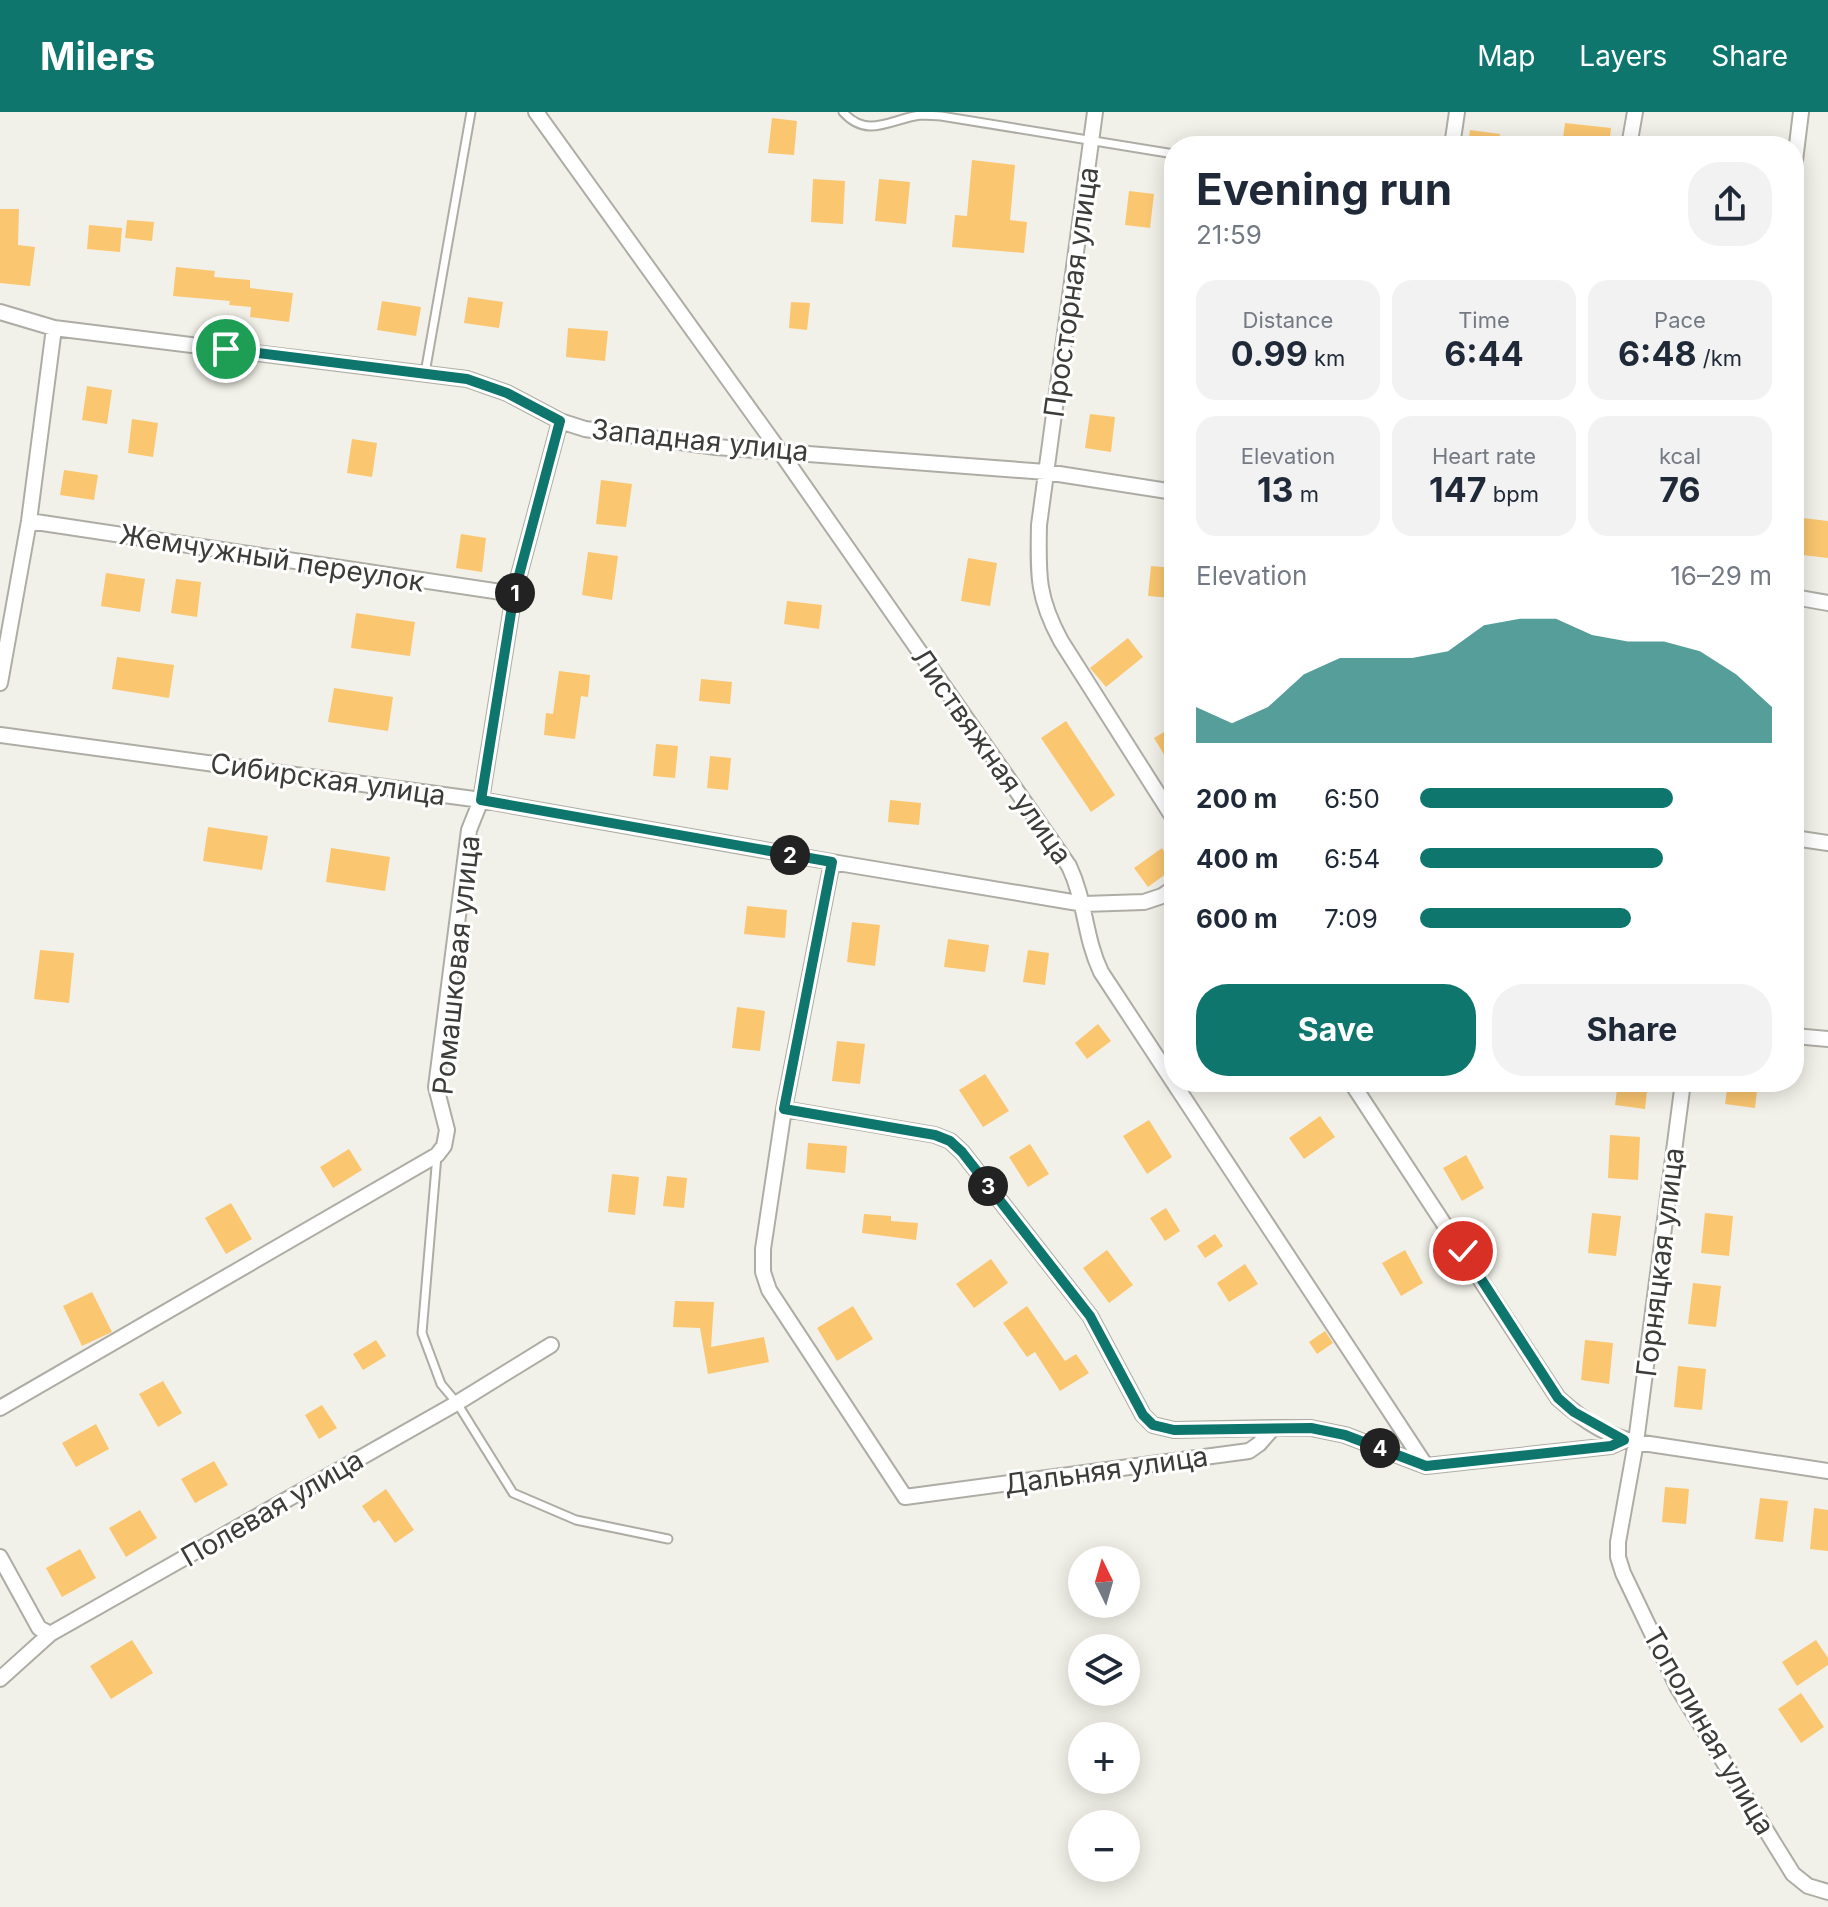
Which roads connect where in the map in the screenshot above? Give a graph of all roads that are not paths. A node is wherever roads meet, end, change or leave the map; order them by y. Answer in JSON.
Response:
{"nodes":[{"id":1,"x":471,"y":112,"type":"edge"},
{"id":2,"x":536,"y":112,"type":"edge"},
{"id":3,"x":843,"y":112,"type":"edge"},
{"id":4,"x":1095,"y":112,"type":"edge"},
{"id":5,"x":1457,"y":112,"type":"edge"},
{"id":6,"x":1635,"y":112,"type":"edge"},
{"id":7,"x":1801,"y":112,"type":"edge"},
{"id":8,"x":1453,"y":136,"type":"edge"},
{"id":9,"x":1631,"y":136,"type":"edge"},
{"id":10,"x":1798,"y":136,"type":"edge"},
{"id":11,"x":1092,"y":139,"type":"junction"},
{"id":12,"x":1164,"y":152,"type":"edge"},
{"id":13,"x":0,"y":312,"type":"edge"},
{"id":14,"x":54,"y":328,"type":"junction"},
{"id":15,"x":425,"y":373,"type":"junction"},
{"id":16,"x":560,"y":421,"type":"junction"},
{"id":17,"x":779,"y":450,"type":"junction"},
{"id":18,"x":1046,"y":472,"type":"junction"},
{"id":19,"x":1164,"y":490,"type":"edge"},
{"id":20,"x":29,"y":521,"type":"junction"},
{"id":21,"x":514,"y":594,"type":"junction"},
{"id":22,"x":1804,"y":599,"type":"edge"},
{"id":23,"x":1828,"y":603,"type":"edge"},
{"id":24,"x":0,"y":683,"type":"edge"},
{"id":25,"x":0,"y":735,"type":"edge"},
{"id":26,"x":481,"y":800,"type":"junction"},
{"id":27,"x":1164,"y":803,"type":"edge"},
{"id":28,"x":1804,"y":839,"type":"edge"},
{"id":29,"x":1828,"y":843,"type":"edge"},
{"id":30,"x":832,"y":862,"type":"junction"},
{"id":31,"x":1164,"y":895,"type":"edge"},
{"id":32,"x":1084,"y":904,"type":"junction"},
{"id":33,"x":1804,"y":1037,"type":"edge"},
{"id":34,"x":1828,"y":1039,"type":"edge"},
{"id":35,"x":1164,"y":1068,"type":"edge"},
{"id":36,"x":1180,"y":1092,"type":"edge"},
{"id":37,"x":1358,"y":1092,"type":"edge"},
{"id":38,"x":1682,"y":1092,"type":"edge"},
{"id":39,"x":784,"y":1109,"type":"junction"},
{"id":40,"x":437,"y":1155,"type":"junction"},
{"id":41,"x":551,"y":1345,"type":"dead end"},
{"id":42,"x":457,"y":1403,"type":"junction"},
{"id":43,"x":0,"y":1408,"type":"edge"},
{"id":44,"x":1273,"y":1428,"type":"junction"},
{"id":45,"x":1630,"y":1441,"type":"junction"},
{"id":46,"x":1426,"y":1466,"type":"junction"},
{"id":47,"x":1828,"y":1471,"type":"edge"},
{"id":48,"x":668,"y":1539,"type":"dead end"},
{"id":49,"x":0,"y":1557,"type":"edge"},
{"id":50,"x":50,"y":1634,"type":"junction"},
{"id":51,"x":0,"y":1679,"type":"edge"},
{"id":52,"x":1828,"y":1892,"type":"edge"}],
"edges":[{"from":1,"to":15,"type":"lane"},
{"from":2,"to":17,"type":"street","name":"Листвяжная улица"},
{"from":3,"to":11,"type":"lane"},
{"from":4,"to":11,"type":"street","name":"Просторная улица"},
{"from":5,"to":8,"type":"street"},
{"from":6,"to":9,"type":"street"},
{"from":7,"to":10,"type":"street"},
{"from":11,"to":12,"type":"lane"},
{"from":11,"to":18,"type":"street","name":"Просторная улица"},
{"from":13,"to":14,"type":"street","name":"Западная улица"},
{"from":14,"to":15,"type":"street","name":"Западная улица"},
{"from":14,"to":20,"type":"street"},
{"from":15,"to":16,"type":"street","name":"Западная улица"},
{"from":16,"to":17,"type":"street","name":"Западная улица"},
{"from":16,"to":21,"type":"street","name":"Ромашковая улица"},
{"from":17,"to":18,"type":"street","name":"Западная улица"},
{"from":17,"to":32,"type":"street","name":"Листвяжная улица"},
{"from":18,"to":19,"type":"street","name":"Западная улица"},
{"from":18,"to":27,"type":"street"},
{"from":20,"to":21,"type":"street","name":"Жемчужный переулок"},
{"from":20,"to":24,"type":"street"},
{"from":21,"to":26,"type":"street","name":"Ромашковая улица"},
{"from":22,"to":23,"type":"street"},
{"from":25,"to":26,"type":"street","name":"Сибирская улица"},
{"from":26,"to":30,"type":"street","name":"Сибирская улица"},
{"from":26,"to":40,"type":"street","name":"Ромашковая улица"},
{"from":28,"to":29,"type":"street"},
{"from":30,"to":32,"type":"street","name":"Сибирская улица"},
{"from":30,"to":39,"type":"street"},
{"from":31,"to":32,"type":"street","name":"Сибирская улица"},
{"from":32,"to":35,"type":"street","name":"Листвяжная улица"},
{"from":33,"to":34,"type":"street"},
{"from":36,"to":46,"type":"street","name":"Листвяжная улица"},
{"from":37,"to":45,"type":"street"},
{"from":38,"to":45,"type":"street","name":"Горняцкая улица"},
{"from":39,"to":44,"type":"street"},
{"from":39,"to":44,"type":"street","name":"Дальняя улица"},
{"from":40,"to":42,"type":"lane"},
{"from":40,"to":43,"type":"street"},
{"from":41,"to":42,"type":"street","name":"Полевая улица"},
{"from":42,"to":48,"type":"lane"},
{"from":42,"to":50,"type":"street","name":"Полевая улица"},
{"from":44,"to":46,"type":"street"},
{"from":45,"to":46,"type":"street"},
{"from":45,"to":47,"type":"street"},
{"from":45,"to":52,"type":"street","name":"Тополиная улица"},
{"from":49,"to":50,"type":"street"},
{"from":50,"to":51,"type":"street","name":"Полевая улица"}]}
